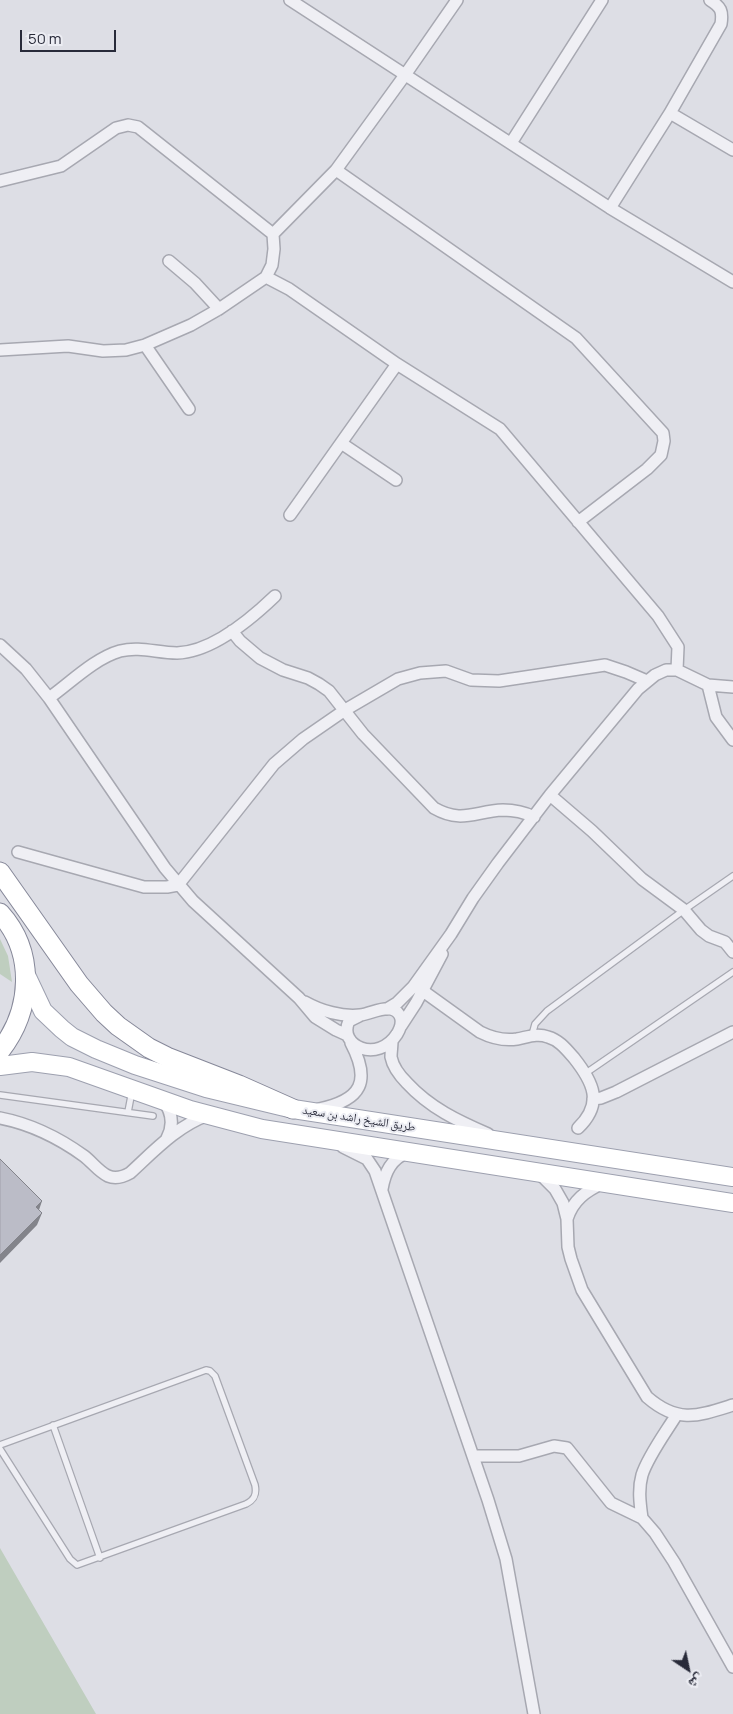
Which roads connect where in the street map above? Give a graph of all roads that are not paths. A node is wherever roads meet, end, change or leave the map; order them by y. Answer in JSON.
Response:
{"nodes":[{"id":1,"x":290,"y":0,"type":"edge"},
{"id":2,"x":457,"y":0,"type":"edge"},
{"id":3,"x":602,"y":0,"type":"edge"},
{"id":4,"x":710,"y":0,"type":"edge"},
{"id":5,"x":405,"y":75,"type":"junction"},
{"id":6,"x":670,"y":114,"type":"junction"},
{"id":7,"x":511,"y":143,"type":"junction"},
{"id":8,"x":733,"y":150,"type":"edge"},
{"id":9,"x":336,"y":170,"type":"junction"},
{"id":10,"x":0,"y":181,"type":"edge"},
{"id":11,"x":610,"y":208,"type":"junction"},
{"id":12,"x":273,"y":234,"type":"junction"},
{"id":13,"x":169,"y":261,"type":"dead end"},
{"id":14,"x":266,"y":277,"type":"junction"},
{"id":15,"x":733,"y":282,"type":"edge"},
{"id":16,"x":219,"y":309,"type":"junction"},
{"id":17,"x":145,"y":345,"type":"junction"},
{"id":18,"x":0,"y":350,"type":"edge"},
{"id":19,"x":398,"y":364,"type":"junction"},
{"id":20,"x":189,"y":409,"type":"dead end"},
{"id":21,"x":341,"y":443,"type":"junction"},
{"id":22,"x":396,"y":480,"type":"dead end"},
{"id":23,"x":290,"y":515,"type":"dead end"},
{"id":24,"x":578,"y":522,"type":"junction"},
{"id":25,"x":275,"y":596,"type":"dead end"},
{"id":26,"x":232,"y":631,"type":"junction"},
{"id":27,"x":0,"y":645,"type":"edge"},
{"id":28,"x":677,"y":670,"type":"junction"},
{"id":29,"x":647,"y":681,"type":"junction"},
{"id":30,"x":708,"y":685,"type":"junction"},
{"id":31,"x":733,"y":687,"type":"edge"},
{"id":32,"x":49,"y":698,"type":"junction"},
{"id":33,"x":344,"y":710,"type":"junction"},
{"id":34,"x":733,"y":740,"type":"edge"},
{"id":35,"x":550,"y":795,"type":"junction"},
{"id":36,"x":534,"y":817,"type":"junction"},
{"id":37,"x":18,"y":852,"type":"dead end"},
{"id":38,"x":0,"y":872,"type":"edge"},
{"id":39,"x":733,"y":876,"type":"edge"},
{"id":40,"x":178,"y":885,"type":"junction"},
{"id":41,"x":684,"y":910,"type":"junction"},
{"id":42,"x":0,"y":913,"type":"edge"},
{"id":43,"x":451,"y":934,"type":"junction"},
{"id":44,"x":733,"y":952,"type":"edge"},
{"id":45,"x":733,"y":972,"type":"edge"},
{"id":46,"x":26,"y":976,"type":"junction"},
{"id":47,"x":423,"y":991,"type":"junction"},
{"id":48,"x":299,"y":998,"type":"junction"},
{"id":49,"x":387,"y":1009,"type":"junction"},
{"id":50,"x":360,"y":1015,"type":"junction"},
{"id":51,"x":401,"y":1026,"type":"junction"},
{"id":52,"x":733,"y":1032,"type":"edge"},
{"id":53,"x":532,"y":1035,"type":"junction"},
{"id":54,"x":348,"y":1037,"type":"junction"},
{"id":55,"x":392,"y":1041,"type":"junction"},
{"id":56,"x":0,"y":1050,"type":"edge"},
{"id":57,"x":0,"y":1066,"type":"edge"},
{"id":58,"x":586,"y":1073,"type":"junction"},
{"id":59,"x":133,"y":1089,"type":"junction"},
{"id":60,"x":0,"y":1095,"type":"edge"},
{"id":61,"x":593,"y":1099,"type":"junction"},
{"id":62,"x":163,"y":1100,"type":"junction"},
{"id":63,"x":302,"y":1110,"type":"junction"},
{"id":64,"x":128,"y":1112,"type":"junction"},
{"id":65,"x":209,"y":1115,"type":"junction"},
{"id":66,"x":153,"y":1116,"type":"dead end"},
{"id":67,"x":0,"y":1118,"type":"edge"},
{"id":68,"x":578,"y":1128,"type":"dead end"},
{"id":69,"x":167,"y":1140,"type":"junction"},
{"id":70,"x":332,"y":1140,"type":"junction"},
{"id":71,"x":506,"y":1142,"type":"junction"},
{"id":72,"x":409,"y":1152,"type":"junction"},
{"id":73,"x":538,"y":1172,"type":"junction"},
{"id":74,"x":733,"y":1177,"type":"edge"},
{"id":75,"x":606,"y":1182,"type":"junction"},
{"id":76,"x":382,"y":1189,"type":"junction"},
{"id":77,"x":733,"y":1203,"type":"edge"},
{"id":78,"x":566,"y":1218,"type":"junction"},
{"id":79,"x":733,"y":1405,"type":"edge"},
{"id":80,"x":677,"y":1414,"type":"junction"},
{"id":81,"x":53,"y":1425,"type":"junction"},
{"id":82,"x":0,"y":1445,"type":"edge"},
{"id":83,"x":0,"y":1449,"type":"edge"},
{"id":84,"x":473,"y":1456,"type":"junction"},
{"id":85,"x":642,"y":1518,"type":"junction"},
{"id":86,"x":100,"y":1558,"type":"junction"},
{"id":87,"x":733,"y":1667,"type":"edge"},
{"id":88,"x":534,"y":1714,"type":"edge"}],
"edges":[{"from":1,"to":5,"type":"street"},
{"from":2,"to":5,"type":"street"},
{"from":3,"to":7,"type":"street"},
{"from":4,"to":6,"type":"street"},
{"from":5,"to":7,"type":"street"},
{"from":5,"to":9,"type":"street"},
{"from":6,"to":8,"type":"street"},
{"from":6,"to":11,"type":"street"},
{"from":7,"to":11,"type":"street"},
{"from":9,"to":12,"type":"street"},
{"from":9,"to":24,"type":"street"},
{"from":10,"to":12,"type":"street"},
{"from":11,"to":15,"type":"street"},
{"from":12,"to":14,"type":"street"},
{"from":13,"to":16,"type":"street"},
{"from":14,"to":16,"type":"street"},
{"from":14,"to":19,"type":"street"},
{"from":16,"to":17,"type":"street"},
{"from":17,"to":18,"type":"street"},
{"from":17,"to":20,"type":"street"},
{"from":19,"to":21,"type":"street"},
{"from":19,"to":24,"type":"street"},
{"from":21,"to":22,"type":"street"},
{"from":21,"to":23,"type":"street"},
{"from":24,"to":28,"type":"street"},
{"from":25,"to":26,"type":"street"},
{"from":26,"to":32,"type":"street"},
{"from":26,"to":33,"type":"street"},
{"from":27,"to":32,"type":"street"},
{"from":28,"to":29,"type":"street"},
{"from":28,"to":30,"type":"street"},
{"from":29,"to":33,"type":"street"},
{"from":29,"to":35,"type":"street"},
{"from":30,"to":31,"type":"street"},
{"from":30,"to":34,"type":"street"},
{"from":32,"to":40,"type":"street"},
{"from":33,"to":36,"type":"street"},
{"from":33,"to":40,"type":"street"},
{"from":35,"to":36,"type":"street"},
{"from":35,"to":41,"type":"street"},
{"from":36,"to":43,"type":"street"},
{"from":37,"to":40,"type":"street"},
{"from":38,"to":63,"type":"highway"},
{"from":39,"to":41,"type":"lane"},
{"from":40,"to":48,"type":"street"},
{"from":41,"to":44,"type":"street"},
{"from":41,"to":53,"type":"lane"},
{"from":42,"to":46,"type":"highway"},
{"from":43,"to":47,"type":"street"},
{"from":43,"to":49,"type":"street"},
{"from":45,"to":58,"type":"lane"},
{"from":46,"to":56,"type":"highway"},
{"from":46,"to":63,"type":"main road","name":"طريق الشيخ راشد بن سعيد"},
{"from":47,"to":51,"type":"street"},
{"from":47,"to":53,"type":"street"},
{"from":48,"to":50,"type":"street"},
{"from":48,"to":54,"type":"street"},
{"from":49,"to":50,"type":"street"},
{"from":49,"to":51,"type":"street"},
{"from":50,"to":54,"type":"street"},
{"from":51,"to":55,"type":"street"},
{"from":52,"to":61,"type":"street"},
{"from":53,"to":58,"type":"street"},
{"from":54,"to":55,"type":"street"},
{"from":54,"to":63,"type":"street"},
{"from":55,"to":71,"type":"street"},
{"from":57,"to":59,"type":"main road","name":"طريق الشيخ راشد بن سعيد"},
{"from":58,"to":61,"type":"street"},
{"from":59,"to":62,"type":"main road","name":"طريق الشيخ راشد بن سعيد"},
{"from":59,"to":64,"type":"lane"},
{"from":60,"to":64,"type":"lane"},
{"from":61,"to":68,"type":"street"},
{"from":62,"to":65,"type":"main road","name":"طريق الشيخ راشد بن سعيد"},
{"from":62,"to":69,"type":"street"},
{"from":63,"to":71,"type":"main road","name":"طريق الشيخ راشد بن سعيد"},
{"from":64,"to":66,"type":"lane"},
{"from":65,"to":69,"type":"street"},
{"from":65,"to":70,"type":"main road","name":"طريق الشيخ راشد بن سعيد"},
{"from":67,"to":69,"type":"street"},
{"from":70,"to":72,"type":"main road","name":"طريق الشيخ راشد بن سعيد"},
{"from":70,"to":76,"type":"street"},
{"from":71,"to":74,"type":"main road","name":"طريق الشيخ راشد بن سعيد"},
{"from":72,"to":73,"type":"main road","name":"طريق الشيخ راشد بن سعيد"},
{"from":72,"to":76,"type":"street"},
{"from":73,"to":75,"type":"main road","name":"طريق الشيخ راشد بن سعيد"},
{"from":73,"to":78,"type":"street"},
{"from":75,"to":77,"type":"main road","name":"طريق الشيخ راشد بن سعيد"},
{"from":75,"to":78,"type":"street"},
{"from":76,"to":84,"type":"street"},
{"from":78,"to":80,"type":"street"},
{"from":79,"to":80,"type":"street"},
{"from":80,"to":85,"type":"street"},
{"from":81,"to":82,"type":"lane"},
{"from":81,"to":86,"type":"lane"},
{"from":81,"to":86,"type":"lane"},
{"from":83,"to":86,"type":"lane"},
{"from":84,"to":85,"type":"street"},
{"from":84,"to":88,"type":"street"},
{"from":85,"to":87,"type":"street"}]}
